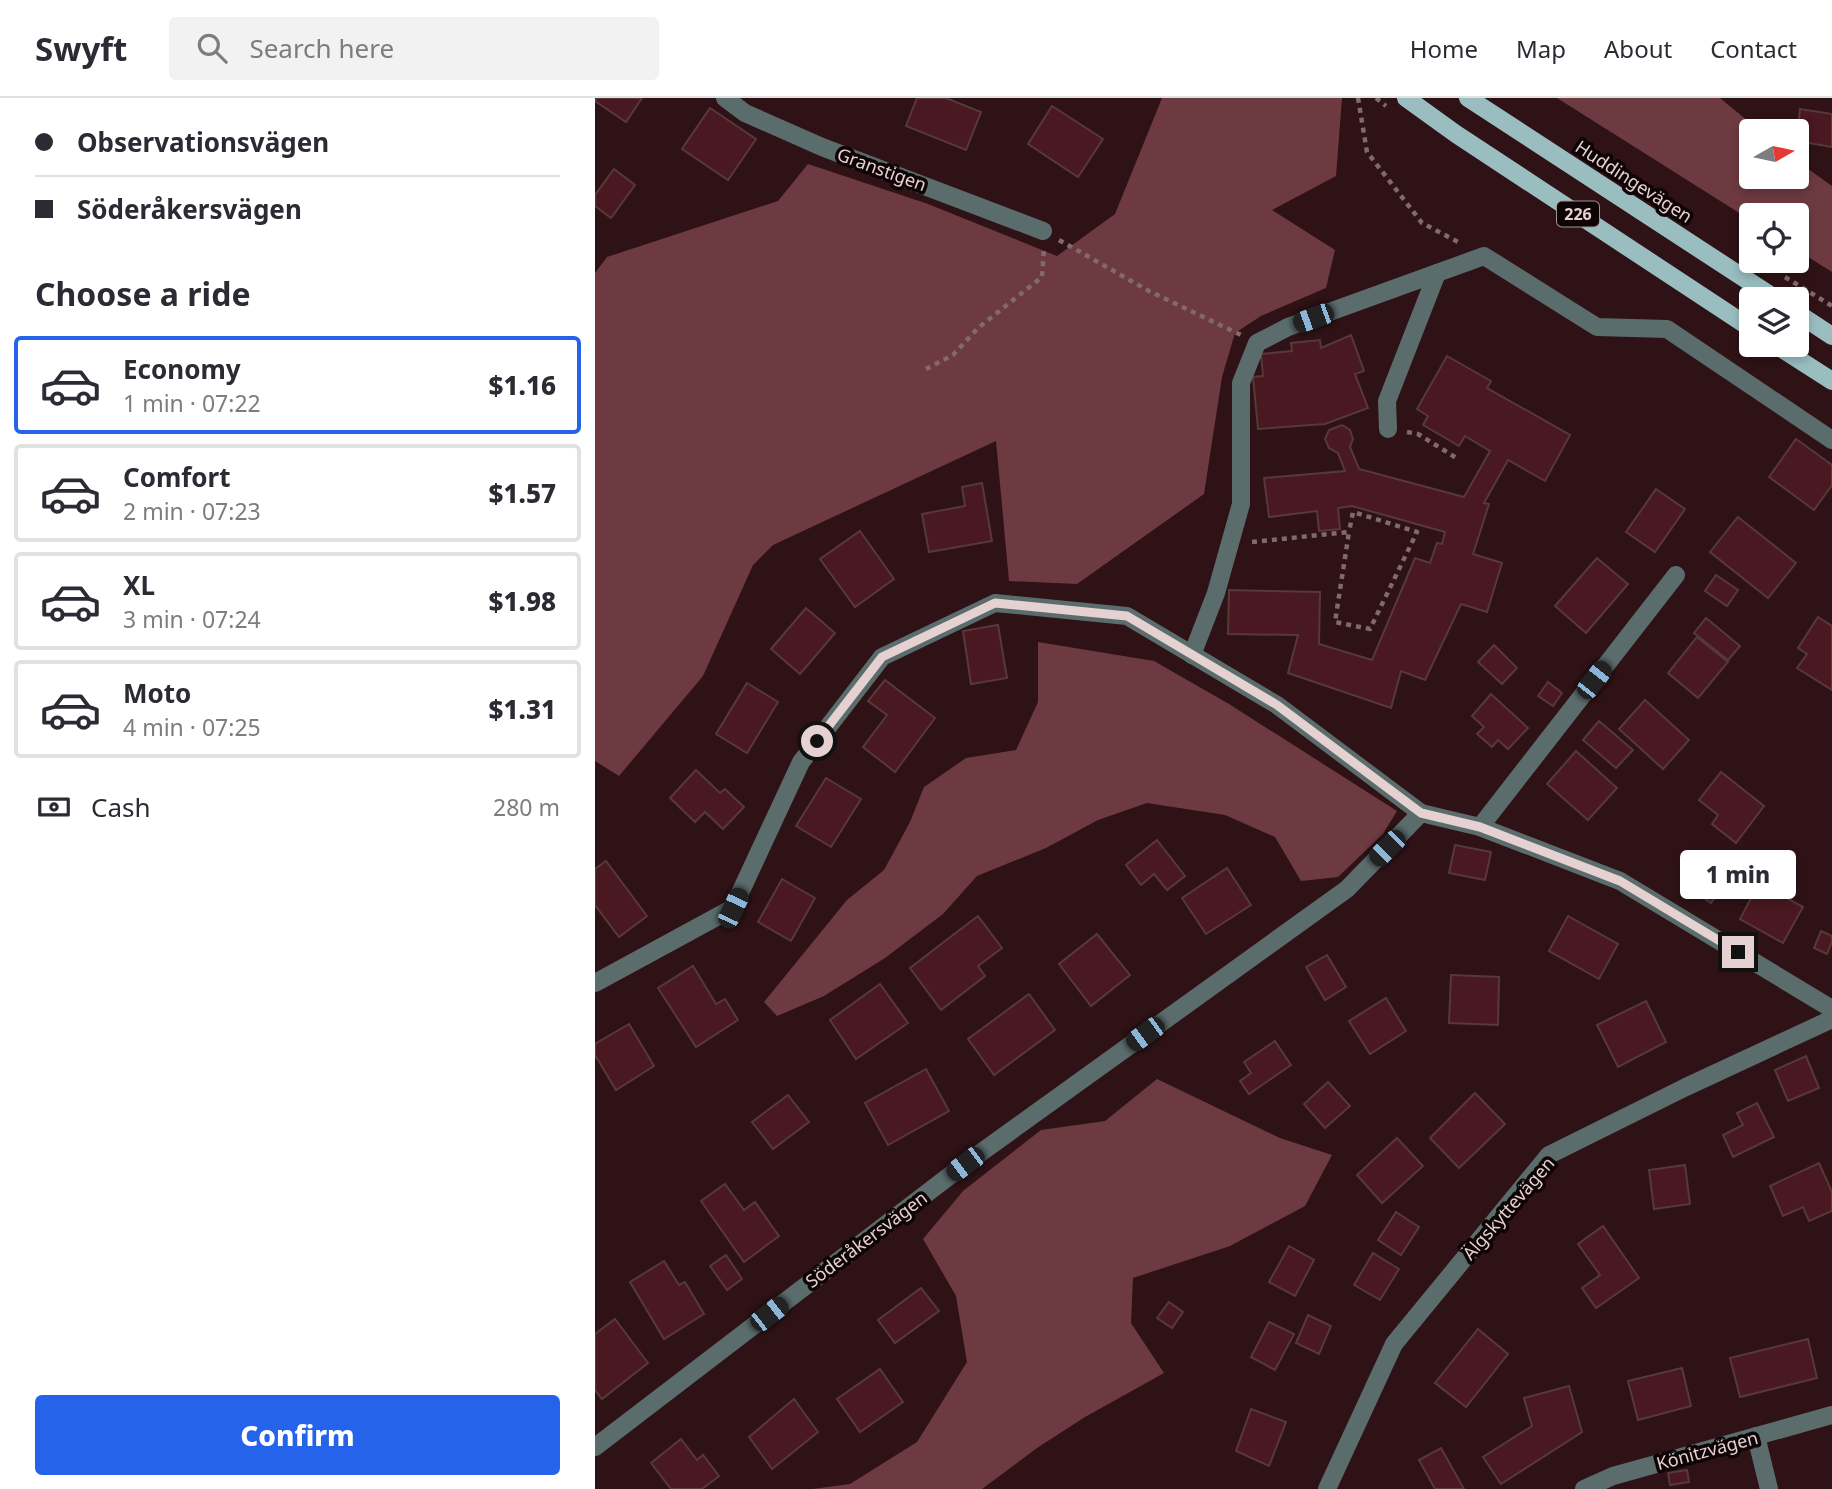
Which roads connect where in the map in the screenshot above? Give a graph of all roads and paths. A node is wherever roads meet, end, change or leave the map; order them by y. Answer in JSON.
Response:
{"nodes":[{"id":1,"x":725,"y":98,"type":"edge"},
{"id":2,"x":1358,"y":98,"type":"edge"},
{"id":3,"x":1406,"y":98,"type":"edge"},
{"id":4,"x":1468,"y":98,"type":"edge"},
{"id":5,"x":1043,"y":231,"type":"junction"},
{"id":6,"x":1484,"y":256,"type":"junction"},
{"id":7,"x":1437,"y":273,"type":"junction"},
{"id":8,"x":1781,"y":274,"type":"dead end"},
{"id":9,"x":1758,"y":287,"type":"edge"},
{"id":10,"x":1832,"y":306,"type":"edge"},
{"id":11,"x":1739,"y":319,"type":"edge"},
{"id":12,"x":1809,"y":321,"type":"edge"},
{"id":13,"x":1832,"y":336,"type":"edge"},
{"id":14,"x":1257,"y":343,"type":"junction"},
{"id":15,"x":1795,"y":357,"type":"edge"},
{"id":16,"x":926,"y":369,"type":"dead end"},
{"id":17,"x":1832,"y":381,"type":"edge"},
{"id":18,"x":1388,"y":429,"type":"joint"},
{"id":19,"x":1832,"y":440,"type":"edge"},
{"id":20,"x":1458,"y":459,"type":"dead end"},
{"id":21,"x":1349,"y":532,"type":"junction"},
{"id":22,"x":1230,"y":544,"type":"junction"},
{"id":23,"x":1676,"y":575,"type":"dead end"},
{"id":24,"x":1192,"y":655,"type":"junction"},
{"id":25,"x":1421,"y":813,"type":"junction"},
{"id":26,"x":1480,"y":827,"type":"junction"},
{"id":27,"x":595,"y":983,"type":"edge"},
{"id":28,"x":1832,"y":1009,"type":"edge"},
{"id":29,"x":1832,"y":1018,"type":"edge"},
{"id":30,"x":1832,"y":1415,"type":"edge"},
{"id":31,"x":1756,"y":1436,"type":"junction"},
{"id":32,"x":595,"y":1447,"type":"edge"},
{"id":33,"x":1327,"y":1489,"type":"edge"},
{"id":34,"x":1584,"y":1489,"type":"edge"},
{"id":35,"x":1769,"y":1489,"type":"edge"}],
"edges":[{"from":1,"to":5,"type":"street","name":"Granstigen"},
{"from":2,"to":6,"type":"path"},
{"from":3,"to":11,"type":"main road","number":"226"},
{"from":4,"to":9,"type":"main road","name":"Huddingevägen","number":"226"},
{"from":5,"to":14,"type":"path"},
{"from":5,"to":16,"type":"path"},
{"from":6,"to":7,"type":"street"},
{"from":6,"to":19,"type":"street"},
{"from":7,"to":14,"type":"street"},
{"from":7,"to":18,"type":"street"},
{"from":8,"to":10,"type":"path"},
{"from":12,"to":13,"type":"main road"},
{"from":14,"to":22,"type":"street"},
{"from":15,"to":17,"type":"main road"},
{"from":18,"to":20,"type":"path"},
{"from":21,"to":21,"type":"path"},
{"from":21,"to":22,"type":"path"},
{"from":22,"to":24,"type":"street"},
{"from":23,"to":26,"type":"street"},
{"from":24,"to":25,"type":"street"},
{"from":24,"to":27,"type":"street"},
{"from":25,"to":26,"type":"street"},
{"from":25,"to":32,"type":"street","name":"Söderåkersvägen"},
{"from":26,"to":28,"type":"street"},
{"from":29,"to":33,"type":"street","name":"Älgskyttevägen"},
{"from":30,"to":31,"type":"street","name":"Könitzvägen"},
{"from":31,"to":34,"type":"street","name":"Könitzvägen"},
{"from":31,"to":35,"type":"street"}]}
